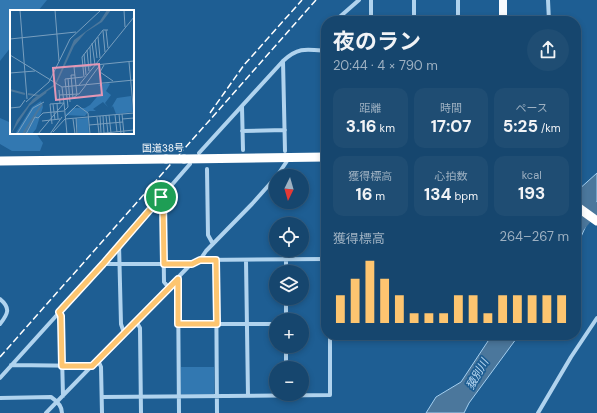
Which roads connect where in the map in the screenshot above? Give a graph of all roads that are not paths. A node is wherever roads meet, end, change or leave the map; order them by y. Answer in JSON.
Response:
{"nodes":[{"id":1,"x":359,"y":0,"type":"edge"},
{"id":2,"x":371,"y":0,"type":"edge"},
{"id":3,"x":414,"y":0,"type":"edge"},
{"id":4,"x":458,"y":0,"type":"edge"},
{"id":5,"x":503,"y":0,"type":"edge"},
{"id":6,"x":548,"y":0,"type":"edge"},
{"id":7,"x":341,"y":16,"type":"edge"},
{"id":8,"x":371,"y":16,"type":"edge"},
{"id":9,"x":414,"y":16,"type":"edge"},
{"id":10,"x":458,"y":16,"type":"edge"},
{"id":11,"x":503,"y":16,"type":"edge"},
{"id":12,"x":549,"y":16,"type":"edge"},
{"id":13,"x":321,"y":51,"type":"edge"},
{"id":14,"x":283,"y":61,"type":"junction"},
{"id":15,"x":242,"y":107,"type":"junction"},
{"id":16,"x":285,"y":130,"type":"junction"},
{"id":17,"x":242,"y":131,"type":"junction"},
{"id":18,"x":243,"y":150,"type":"dead end"},
{"id":19,"x":200,"y":153,"type":"dead end"},
{"id":20,"x":287,"y":154,"type":"junction"},
{"id":21,"x":321,"y":157,"type":"edge"},
{"id":22,"x":0,"y":161,"type":"edge"},
{"id":23,"x":187,"y":161,"type":"junction"},
{"id":24,"x":207,"y":169,"type":"dead end"},
{"id":25,"x":280,"y":169,"type":"edge"},
{"id":26,"x":269,"y":184,"type":"edge"},
{"id":27,"x":161,"y":197,"type":"junction"},
{"id":28,"x":581,"y":210,"type":"edge"},
{"id":29,"x":597,"y":221,"type":"edge"},
{"id":30,"x":120,"y":244,"type":"junction"},
{"id":31,"x":213,"y":244,"type":"junction"},
{"id":32,"x":321,"y":259,"type":"edge"},
{"id":33,"x":200,"y":260,"type":"junction"},
{"id":34,"x":216,"y":260,"type":"junction"},
{"id":35,"x":246,"y":260,"type":"junction"},
{"id":36,"x":286,"y":260,"type":"junction"},
{"id":37,"x":103,"y":264,"type":"junction"},
{"id":38,"x":120,"y":264,"type":"junction"},
{"id":39,"x":164,"y":264,"type":"junction"},
{"id":40,"x":192,"y":264,"type":"junction"},
{"id":41,"x":286,"y":265,"type":"edge"},
{"id":42,"x":178,"y":279,"type":"junction"},
{"id":43,"x":169,"y":288,"type":"junction"},
{"id":44,"x":0,"y":299,"type":"edge"},
{"id":45,"x":59,"y":312,"type":"junction"},
{"id":46,"x":597,"y":318,"type":"edge"},
{"id":47,"x":136,"y":321,"type":"junction"},
{"id":48,"x":0,"y":324,"type":"edge"},
{"id":49,"x":178,"y":324,"type":"junction"},
{"id":50,"x":217,"y":324,"type":"junction"},
{"id":51,"x":247,"y":324,"type":"junction"},
{"id":52,"x":269,"y":324,"type":"edge"},
{"id":53,"x":124,"y":333,"type":"junction"},
{"id":54,"x":330,"y":340,"type":"edge"},
{"id":55,"x":98,"y":360,"type":"junction"},
{"id":56,"x":11,"y":365,"type":"junction"},
{"id":57,"x":62,"y":366,"type":"junction"},
{"id":58,"x":92,"y":366,"type":"junction"},
{"id":59,"x":0,"y":378,"type":"edge"},
{"id":60,"x":269,"y":395,"type":"edge"},
{"id":61,"x":309,"y":395,"type":"edge"},
{"id":62,"x":63,"y":396,"type":"junction"},
{"id":63,"x":179,"y":396,"type":"junction"},
{"id":64,"x":217,"y":396,"type":"junction"},
{"id":65,"x":248,"y":396,"type":"junction"},
{"id":66,"x":102,"y":397,"type":"junction"},
{"id":67,"x":141,"y":397,"type":"junction"},
{"id":68,"x":0,"y":398,"type":"edge"},
{"id":69,"x":57,"y":401,"type":"junction"},
{"id":70,"x":46,"y":413,"type":"edge"},
{"id":71,"x":62,"y":413,"type":"edge"},
{"id":72,"x":102,"y":413,"type":"edge"},
{"id":73,"x":141,"y":413,"type":"edge"},
{"id":74,"x":179,"y":413,"type":"edge"},
{"id":75,"x":217,"y":413,"type":"edge"},
{"id":76,"x":538,"y":413,"type":"edge"}],
"edges":[{"from":1,"to":7,"type":"street"},
{"from":2,"to":8,"type":"street"},
{"from":3,"to":9,"type":"street"},
{"from":4,"to":10,"type":"street"},
{"from":5,"to":11,"type":"main road"},
{"from":6,"to":12,"type":"street"},
{"from":13,"to":14,"type":"street"},
{"from":14,"to":15,"type":"street"},
{"from":14,"to":16,"type":"street"},
{"from":15,"to":17,"type":"street"},
{"from":15,"to":19,"type":"street"},
{"from":16,"to":17,"type":"street"},
{"from":16,"to":20,"type":"street"},
{"from":17,"to":18,"type":"street"},
{"from":20,"to":21,"type":"highway","name":"国道38号"},
{"from":20,"to":23,"type":"highway","name":"国道38号"},
{"from":20,"to":25,"type":"street"},
{"from":22,"to":23,"type":"highway","name":"国道38号","bridge":true},
{"from":23,"to":27,"type":"street"},
{"from":24,"to":31,"type":"street"},
{"from":26,"to":31,"type":"street"},
{"from":27,"to":30,"type":"street"},
{"from":27,"to":39,"type":"street"},
{"from":28,"to":29,"type":"highway"},
{"from":30,"to":37,"type":"street"},
{"from":30,"to":38,"type":"street"},
{"from":31,"to":33,"type":"street"},
{"from":32,"to":36,"type":"street"},
{"from":33,"to":34,"type":"street"},
{"from":33,"to":40,"type":"street"},
{"from":34,"to":35,"type":"street"},
{"from":34,"to":50,"type":"street"},
{"from":35,"to":36,"type":"street"},
{"from":35,"to":51,"type":"street"},
{"from":36,"to":41,"type":"street"},
{"from":37,"to":38,"type":"street"},
{"from":37,"to":45,"type":"street"},
{"from":38,"to":39,"type":"street"},
{"from":38,"to":53,"type":"street"},
{"from":39,"to":40,"type":"street"},
{"from":39,"to":43,"type":"street"},
{"from":40,"to":42,"type":"street"},
{"from":42,"to":43,"type":"street"},
{"from":42,"to":49,"type":"street"},
{"from":43,"to":47,"type":"street"},
{"from":44,"to":48,"type":"street"},
{"from":45,"to":56,"type":"street"},
{"from":45,"to":57,"type":"street"},
{"from":46,"to":76,"type":"street"},
{"from":47,"to":53,"type":"street"},
{"from":47,"to":67,"type":"street"},
{"from":49,"to":50,"type":"street"},
{"from":49,"to":63,"type":"street"},
{"from":50,"to":51,"type":"street"},
{"from":50,"to":64,"type":"street"},
{"from":51,"to":52,"type":"street"},
{"from":51,"to":65,"type":"street"},
{"from":53,"to":55,"type":"street"},
{"from":54,"to":61,"type":"street"},
{"from":55,"to":58,"type":"street"},
{"from":55,"to":66,"type":"street"},
{"from":56,"to":57,"type":"street"},
{"from":56,"to":59,"type":"street"},
{"from":57,"to":58,"type":"street"},
{"from":57,"to":62,"type":"street"},
{"from":58,"to":62,"type":"street"},
{"from":60,"to":65,"type":"street"},
{"from":62,"to":69,"type":"street"},
{"from":63,"to":64,"type":"street"},
{"from":63,"to":67,"type":"street"},
{"from":63,"to":74,"type":"street"},
{"from":64,"to":65,"type":"street"},
{"from":64,"to":75,"type":"street"},
{"from":66,"to":67,"type":"street"},
{"from":66,"to":72,"type":"street"},
{"from":67,"to":73,"type":"street"},
{"from":68,"to":69,"type":"street"},
{"from":69,"to":70,"type":"street"},
{"from":69,"to":71,"type":"street"}]}
